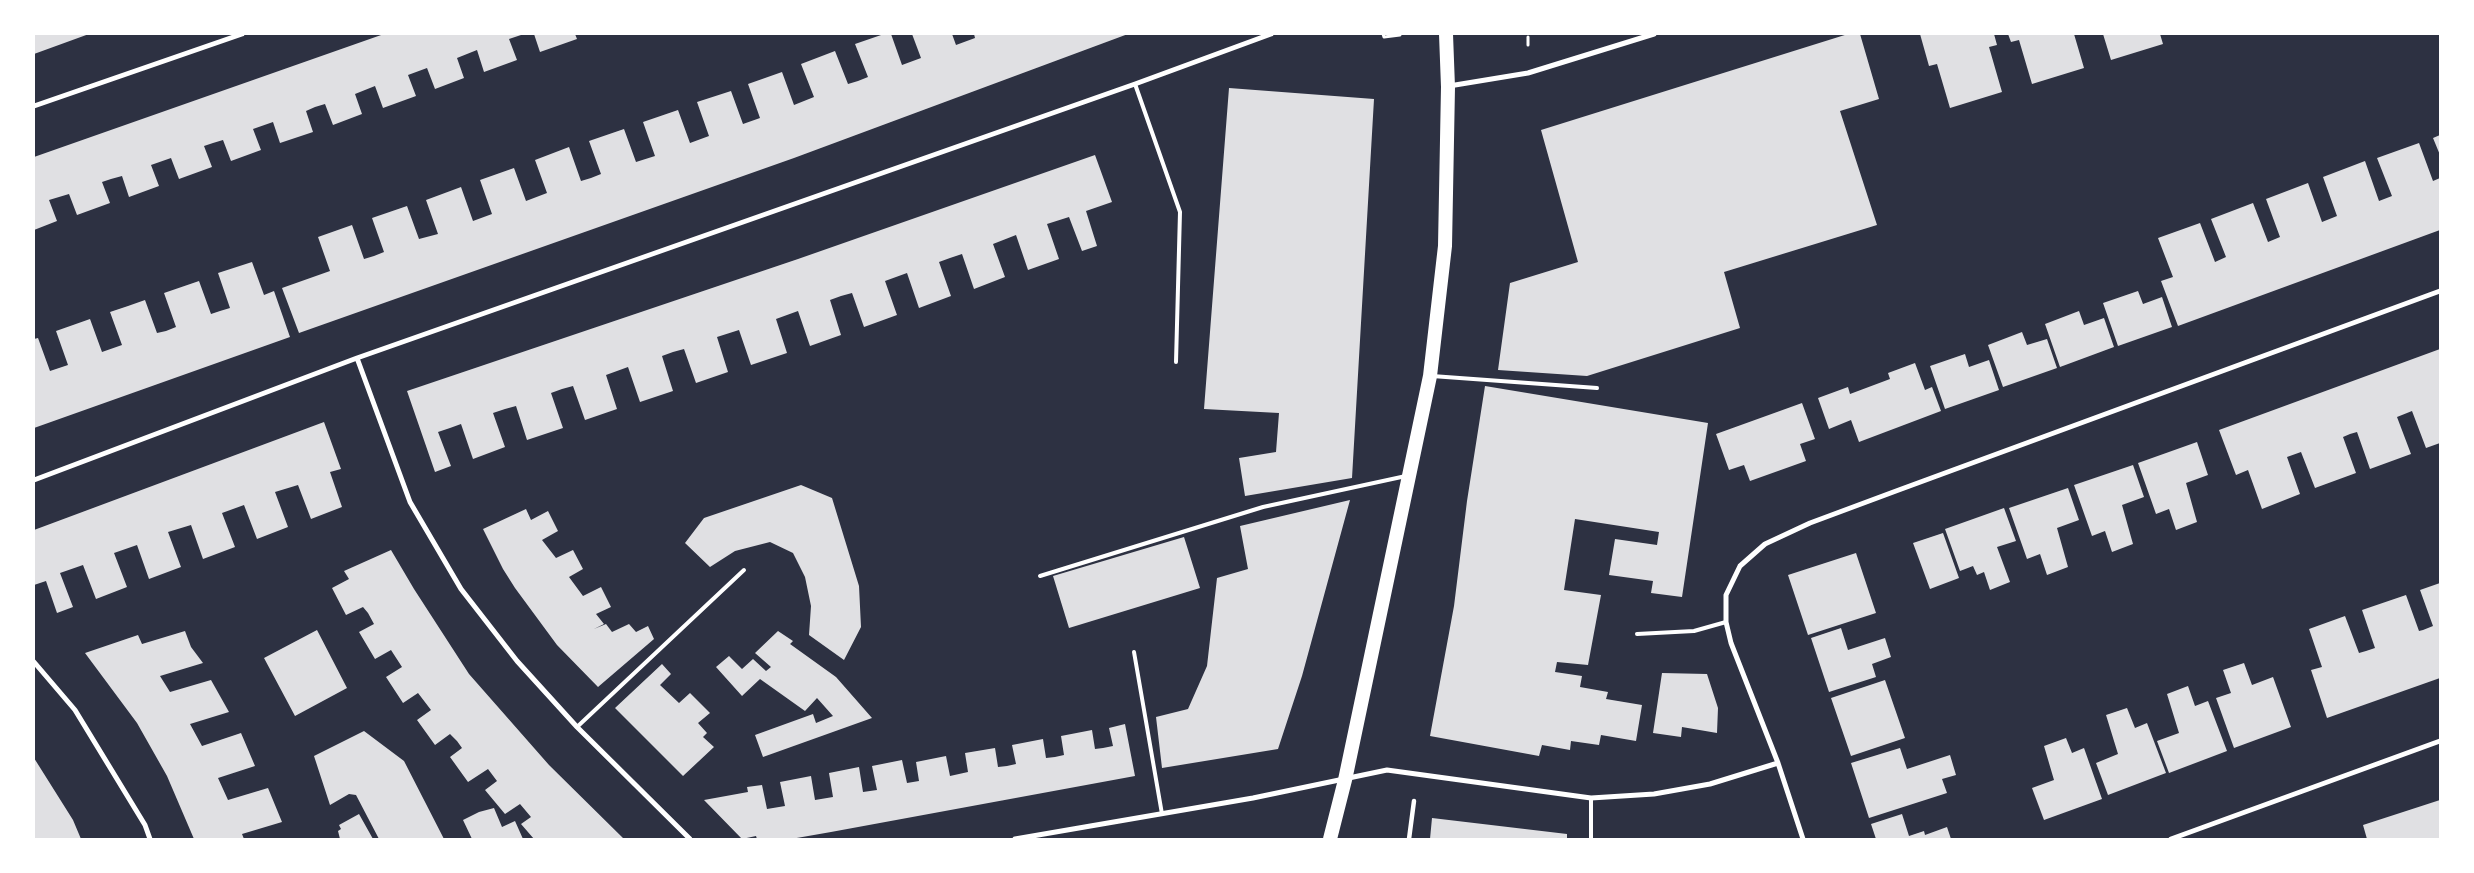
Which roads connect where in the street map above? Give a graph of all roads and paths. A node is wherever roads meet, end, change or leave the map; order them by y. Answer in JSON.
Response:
{"nodes":[{"id":1,"x":242,"y":34,"type":"edge"},
{"id":2,"x":1271,"y":34,"type":"edge"},
{"id":3,"x":1383,"y":34,"type":"edge"},
{"id":4,"x":1446,"y":34,"type":"edge"},
{"id":5,"x":1654,"y":34,"type":"edge"},
{"id":6,"x":1400,"y":35,"type":"edge"},
{"id":7,"x":1528,"y":37,"type":"dead end"},
{"id":8,"x":1528,"y":45,"type":"dead end"},
{"id":9,"x":1136,"y":84,"type":"junction"},
{"id":10,"x":1448,"y":87,"type":"junction"},
{"id":11,"x":34,"y":106,"type":"edge"},
{"id":12,"x":2440,"y":290,"type":"edge"},
{"id":13,"x":357,"y":358,"type":"junction"},
{"id":14,"x":1176,"y":362,"type":"dead end"},
{"id":15,"x":1430,"y":376,"type":"junction"},
{"id":16,"x":1597,"y":388,"type":"dead end"},
{"id":17,"x":1410,"y":475,"type":"junction"},
{"id":18,"x":34,"y":480,"type":"edge"},
{"id":19,"x":744,"y":570,"type":"dead end"},
{"id":20,"x":1040,"y":576,"type":"dead end"},
{"id":21,"x":1726,"y":622,"type":"junction"},
{"id":22,"x":1638,"y":634,"type":"dead end"},
{"id":23,"x":1134,"y":652,"type":"dead end"},
{"id":24,"x":34,"y":662,"type":"edge"},
{"id":25,"x":577,"y":727,"type":"junction"},
{"id":26,"x":2440,"y":741,"type":"edge"},
{"id":27,"x":1778,"y":763,"type":"junction"},
{"id":28,"x":1345,"y":780,"type":"junction"},
{"id":29,"x":1591,"y":798,"type":"junction"},
{"id":30,"x":1414,"y":801,"type":"dead end"},
{"id":31,"x":1162,"y":814,"type":"junction"},
{"id":32,"x":150,"y":839,"type":"edge"},
{"id":33,"x":690,"y":839,"type":"edge"},
{"id":34,"x":1015,"y":839,"type":"edge"},
{"id":35,"x":1330,"y":839,"type":"edge"},
{"id":36,"x":1410,"y":839,"type":"edge"},
{"id":37,"x":1591,"y":839,"type":"edge"},
{"id":38,"x":1803,"y":839,"type":"edge"},
{"id":39,"x":2170,"y":839,"type":"edge"}],
"edges":[{"from":1,"to":11,"type":"street"},
{"from":2,"to":9,"type":"street"},
{"from":3,"to":6,"type":"path"},
{"from":4,"to":10,"type":"highway"},
{"from":5,"to":10,"type":"street"},
{"from":7,"to":8,"type":"path"},
{"from":9,"to":13,"type":"street"},
{"from":9,"to":14,"type":"lane"},
{"from":10,"to":15,"type":"highway"},
{"from":12,"to":21,"type":"street"},
{"from":13,"to":18,"type":"street"},
{"from":13,"to":25,"type":"street"},
{"from":15,"to":16,"type":"lane"},
{"from":15,"to":17,"type":"highway"},
{"from":17,"to":20,"type":"lane"},
{"from":17,"to":28,"type":"highway"},
{"from":19,"to":25,"type":"lane"},
{"from":21,"to":22,"type":"lane"},
{"from":21,"to":27,"type":"street"},
{"from":23,"to":31,"type":"lane"},
{"from":24,"to":32,"type":"street"},
{"from":25,"to":33,"type":"street"},
{"from":26,"to":39,"type":"street"},
{"from":27,"to":29,"type":"street"},
{"from":27,"to":38,"type":"street"},
{"from":28,"to":29,"type":"street"},
{"from":28,"to":31,"type":"street"},
{"from":28,"to":35,"type":"highway"},
{"from":29,"to":37,"type":"lane"},
{"from":30,"to":36,"type":"street"},
{"from":31,"to":34,"type":"street"}]}
